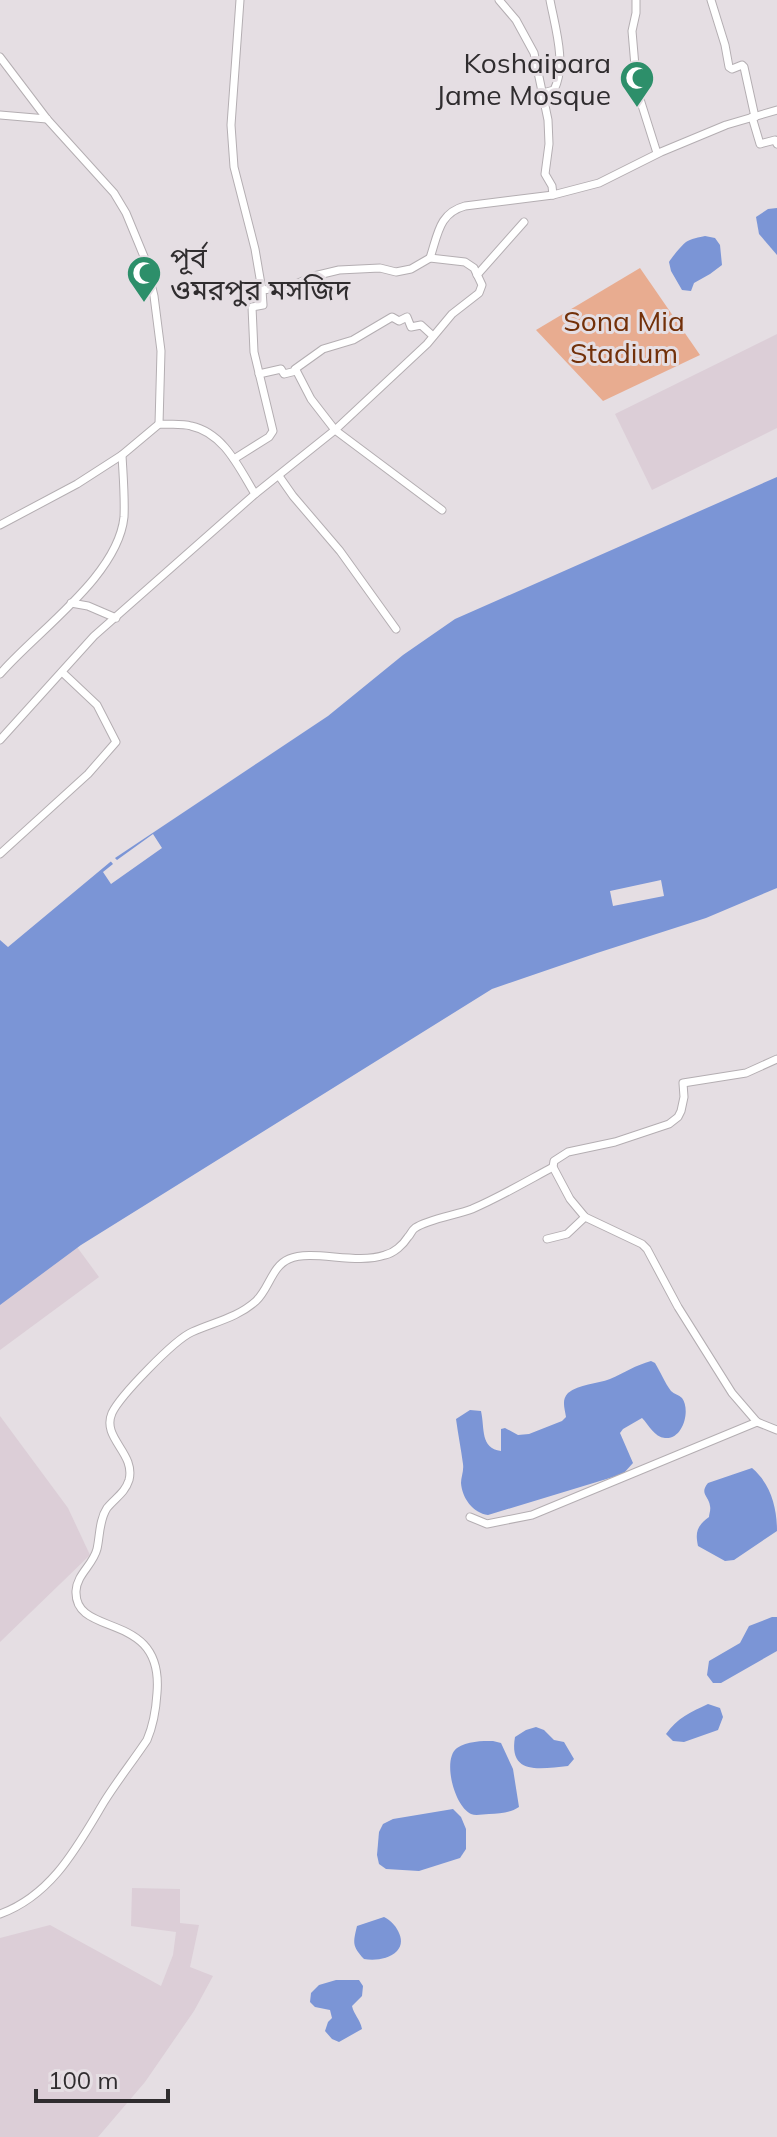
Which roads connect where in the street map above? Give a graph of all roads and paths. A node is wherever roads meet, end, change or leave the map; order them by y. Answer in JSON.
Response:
{"nodes":[{"id":1,"x":240,"y":0,"type":"edge"},
{"id":2,"x":499,"y":0,"type":"edge"},
{"id":3,"x":550,"y":0,"type":"edge"},
{"id":4,"x":636,"y":0,"type":"edge"},
{"id":5,"x":711,"y":0,"type":"edge"},
{"id":6,"x":0,"y":57,"type":"edge"},
{"id":7,"x":543,"y":93,"type":"junction"},
{"id":8,"x":777,"y":110,"type":"edge"},
{"id":9,"x":0,"y":115,"type":"edge"},
{"id":10,"x":753,"y":117,"type":"junction"},
{"id":11,"x":47,"y":119,"type":"junction"},
{"id":12,"x":777,"y":144,"type":"edge"},
{"id":13,"x":657,"y":153,"type":"junction"},
{"id":14,"x":553,"y":195,"type":"junction"},
{"id":15,"x":524,"y":222,"type":"dead end"},
{"id":16,"x":430,"y":258,"type":"junction"},
{"id":17,"x":477,"y":275,"type":"junction"},
{"id":18,"x":262,"y":290,"type":"junction"},
{"id":19,"x":433,"y":336,"type":"junction"},
{"id":20,"x":295,"y":369,"type":"junction"},
{"id":21,"x":259,"y":374,"type":"junction"},
{"id":22,"x":159,"y":424,"type":"junction"},
{"id":23,"x":335,"y":430,"type":"junction"},
{"id":24,"x":122,"y":455,"type":"junction"},
{"id":25,"x":234,"y":459,"type":"junction"},
{"id":26,"x":279,"y":476,"type":"junction"},
{"id":27,"x":255,"y":494,"type":"junction"},
{"id":28,"x":442,"y":510,"type":"dead end"},
{"id":29,"x":0,"y":525,"type":"edge"},
{"id":30,"x":71,"y":603,"type":"junction"},
{"id":31,"x":116,"y":618,"type":"junction"},
{"id":32,"x":396,"y":629,"type":"dead end"},
{"id":33,"x":62,"y":672,"type":"junction"},
{"id":34,"x":0,"y":674,"type":"edge"},
{"id":35,"x":0,"y":740,"type":"edge"},
{"id":36,"x":0,"y":854,"type":"edge"},
{"id":37,"x":777,"y":1059,"type":"edge"},
{"id":38,"x":553,"y":1167,"type":"junction"},
{"id":39,"x":585,"y":1217,"type":"junction"},
{"id":40,"x":547,"y":1239,"type":"dead end"},
{"id":41,"x":757,"y":1422,"type":"junction"},
{"id":42,"x":776,"y":1429,"type":"edge"},
{"id":43,"x":470,"y":1517,"type":"dead end"},
{"id":44,"x":0,"y":1914,"type":"edge"}],
"edges":[{"from":1,"to":18,"type":"street"},
{"from":2,"to":7,"type":"street"},
{"from":3,"to":7,"type":"street"},
{"from":4,"to":13,"type":"street"},
{"from":5,"to":10,"type":"street"},
{"from":6,"to":11,"type":"street"},
{"from":7,"to":14,"type":"street"},
{"from":8,"to":10,"type":"street"},
{"from":9,"to":11,"type":"street"},
{"from":10,"to":12,"type":"street"},
{"from":10,"to":13,"type":"street"},
{"from":11,"to":22,"type":"street"},
{"from":13,"to":14,"type":"street"},
{"from":14,"to":16,"type":"street"},
{"from":15,"to":17,"type":"street"},
{"from":16,"to":17,"type":"street"},
{"from":16,"to":18,"type":"street"},
{"from":17,"to":19,"type":"street"},
{"from":18,"to":21,"type":"street"},
{"from":19,"to":20,"type":"street"},
{"from":19,"to":23,"type":"street"},
{"from":20,"to":21,"type":"street"},
{"from":20,"to":23,"type":"street"},
{"from":21,"to":25,"type":"street"},
{"from":22,"to":24,"type":"street"},
{"from":22,"to":25,"type":"street"},
{"from":23,"to":26,"type":"street"},
{"from":23,"to":28,"type":"street"},
{"from":24,"to":29,"type":"street"},
{"from":24,"to":30,"type":"street"},
{"from":25,"to":27,"type":"street"},
{"from":26,"to":27,"type":"street"},
{"from":26,"to":32,"type":"street"},
{"from":27,"to":31,"type":"street"},
{"from":30,"to":31,"type":"street"},
{"from":30,"to":34,"type":"street"},
{"from":31,"to":33,"type":"street"},
{"from":33,"to":35,"type":"street"},
{"from":33,"to":36,"type":"street"},
{"from":37,"to":38,"type":"street"},
{"from":38,"to":39,"type":"street"},
{"from":38,"to":44,"type":"street"},
{"from":39,"to":40,"type":"street"},
{"from":39,"to":41,"type":"street"},
{"from":41,"to":42,"type":"street"},
{"from":41,"to":43,"type":"street"}]}
